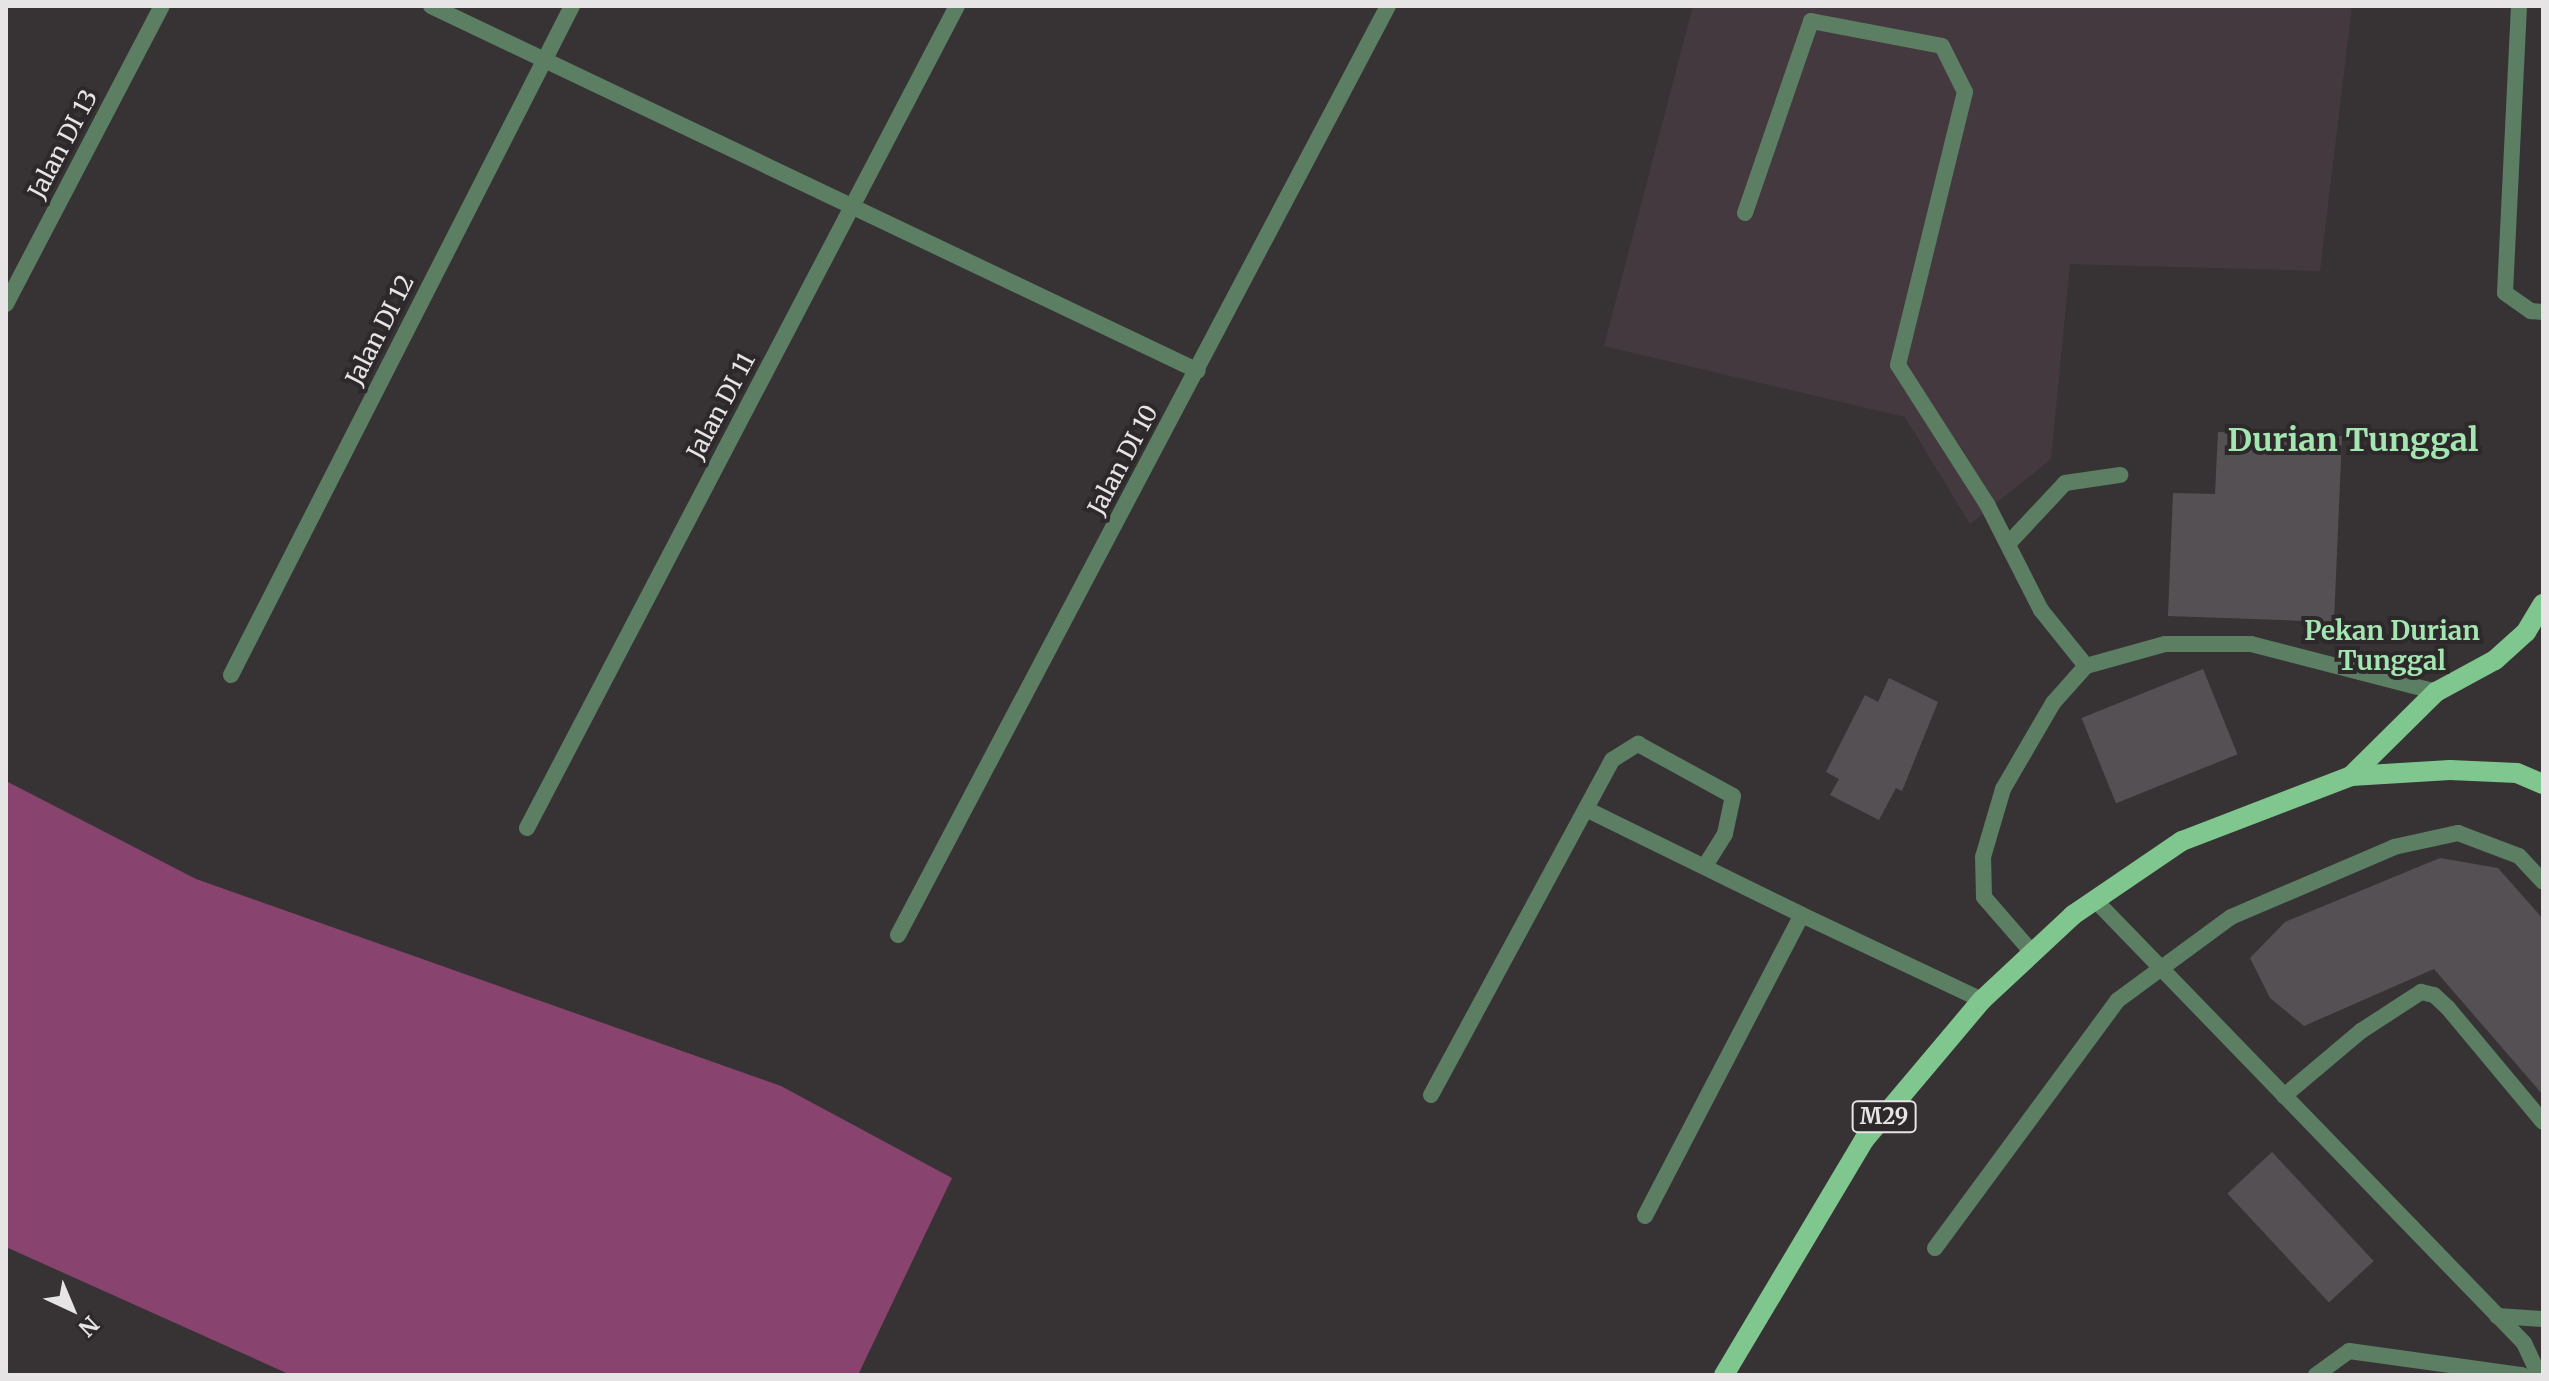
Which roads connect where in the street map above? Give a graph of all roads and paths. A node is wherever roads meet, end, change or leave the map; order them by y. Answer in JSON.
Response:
{"nodes":[{"id":1,"x":162,"y":6,"type":"edge"},
{"id":2,"x":431,"y":6,"type":"edge"},
{"id":3,"x":572,"y":6,"type":"edge"},
{"id":4,"x":957,"y":6,"type":"edge"},
{"id":5,"x":1388,"y":6,"type":"edge"},
{"id":6,"x":2519,"y":6,"type":"edge"},
{"id":7,"x":544,"y":60,"type":"junction"},
{"id":8,"x":852,"y":205,"type":"junction"},
{"id":9,"x":1745,"y":213,"type":"dead end"},
{"id":10,"x":6,"y":304,"type":"edge"},
{"id":11,"x":2543,"y":312,"type":"edge"},
{"id":12,"x":1198,"y":371,"type":"junction"},
{"id":13,"x":2120,"y":475,"type":"dead end"},
{"id":14,"x":2008,"y":544,"type":"junction"},
{"id":15,"x":2543,"y":604,"type":"edge"},
{"id":16,"x":2086,"y":666,"type":"junction"},
{"id":17,"x":231,"y":675,"type":"dead end"},
{"id":18,"x":2436,"y":692,"type":"junction"},
{"id":19,"x":2351,"y":776,"type":"junction"},
{"id":20,"x":2543,"y":784,"type":"edge"},
{"id":21,"x":1588,"y":810,"type":"junction"},
{"id":22,"x":527,"y":828,"type":"dead end"},
{"id":23,"x":1706,"y":864,"type":"junction"},
{"id":24,"x":2543,"y":882,"type":"edge"},
{"id":25,"x":2096,"y":901,"type":"junction"},
{"id":26,"x":1802,"y":915,"type":"junction"},
{"id":27,"x":898,"y":935,"type":"dead end"},
{"id":28,"x":2030,"y":950,"type":"junction"},
{"id":29,"x":2163,"y":969,"type":"junction"},
{"id":30,"x":1982,"y":1000,"type":"junction"},
{"id":31,"x":1431,"y":1095,"type":"dead end"},
{"id":32,"x":2284,"y":1096,"type":"junction"},
{"id":33,"x":2543,"y":1122,"type":"edge"},
{"id":34,"x":1645,"y":1216,"type":"dead end"},
{"id":35,"x":1935,"y":1248,"type":"dead end"},
{"id":36,"x":2497,"y":1316,"type":"junction"},
{"id":37,"x":2543,"y":1319,"type":"edge"},
{"id":38,"x":1724,"y":1375,"type":"edge"},
{"id":39,"x":2316,"y":1375,"type":"edge"},
{"id":40,"x":2522,"y":1375,"type":"edge"},
{"id":41,"x":2539,"y":1375,"type":"edge"}],
"edges":[{"from":1,"to":10,"type":"street","name":"Jalan DI 13"},
{"from":2,"to":7,"type":"street"},
{"from":3,"to":7,"type":"street","name":"Jalan DI 12"},
{"from":4,"to":8,"type":"street","name":"Jalan DI 11"},
{"from":5,"to":12,"type":"street","name":"Jalan DI 10"},
{"from":6,"to":11,"type":"street"},
{"from":7,"to":8,"type":"street"},
{"from":7,"to":17,"type":"street","name":"Jalan DI 12"},
{"from":8,"to":12,"type":"street"},
{"from":8,"to":22,"type":"street","name":"Jalan DI 11"},
{"from":9,"to":14,"type":"street"},
{"from":12,"to":27,"type":"street","name":"Jalan DI 10"},
{"from":13,"to":14,"type":"street"},
{"from":14,"to":16,"type":"street"},
{"from":15,"to":18,"type":"main road"},
{"from":16,"to":18,"type":"street"},
{"from":16,"to":28,"type":"street"},
{"from":18,"to":19,"type":"main road"},
{"from":19,"to":20,"type":"main road"},
{"from":19,"to":25,"type":"main road","number":"M29"},
{"from":21,"to":23,"type":"street"},
{"from":21,"to":23,"type":"street"},
{"from":21,"to":31,"type":"street"},
{"from":23,"to":26,"type":"street"},
{"from":24,"to":29,"type":"street"},
{"from":25,"to":28,"type":"main road","number":"M29"},
{"from":25,"to":29,"type":"street"},
{"from":26,"to":30,"type":"street"},
{"from":26,"to":34,"type":"street"},
{"from":28,"to":30,"type":"main road","number":"M29"},
{"from":29,"to":32,"type":"street"},
{"from":29,"to":35,"type":"street"},
{"from":30,"to":38,"type":"main road","number":"M29"},
{"from":32,"to":33,"type":"street"},
{"from":32,"to":36,"type":"street"},
{"from":36,"to":37,"type":"street"},
{"from":36,"to":41,"type":"street"},
{"from":39,"to":40,"type":"street"}]}
